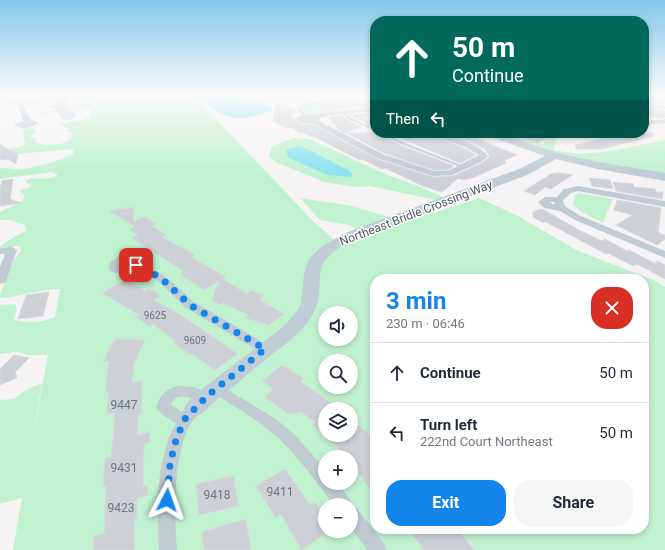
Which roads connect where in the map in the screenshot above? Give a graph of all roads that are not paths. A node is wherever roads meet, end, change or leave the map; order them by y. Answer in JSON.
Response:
{"nodes":[{"id":1,"x":319,"y":121,"type":"edge"},
{"id":2,"x":356,"y":121,"type":"edge"},
{"id":3,"x":665,"y":121,"type":"edge"},
{"id":4,"x":655,"y":122,"type":"joint"},
{"id":5,"x":649,"y":123,"type":"edge"},
{"id":6,"x":370,"y":128,"type":"edge"},
{"id":7,"x":394,"y":138,"type":"edge"},
{"id":8,"x":445,"y":138,"type":"edge"},
{"id":9,"x":503,"y":138,"type":"edge"},
{"id":10,"x":547,"y":154,"type":"junction"},
{"id":11,"x":464,"y":166,"type":"junction"},
{"id":12,"x":665,"y":177,"type":"edge"},
{"id":13,"x":559,"y":200,"type":"junction"},
{"id":14,"x":665,"y":204,"type":"edge"},
{"id":15,"x":563,"y":209,"type":"junction"},
{"id":16,"x":0,"y":251,"type":"edge"},
{"id":17,"x":665,"y":255,"type":"edge"},
{"id":18,"x":134,"y":267,"type":"dead end"},
{"id":19,"x":0,"y":281,"type":"edge"},
{"id":20,"x":265,"y":349,"type":"junction"},
{"id":21,"x":200,"y":403,"type":"junction"},
{"id":22,"x":318,"y":473,"type":"edge"},
{"id":23,"x":332,"y":490,"type":"edge"},
{"id":24,"x":339,"y":498,"type":"edge"},
{"id":25,"x":358,"y":523,"type":"edge"},
{"id":26,"x":168,"y":550,"type":"edge"},
{"id":27,"x":378,"y":550,"type":"edge"}],
"edges":[{"from":1,"to":11,"type":"street"},
{"from":2,"to":6,"type":"lane"},
{"from":3,"to":4,"type":"street"},
{"from":4,"to":5,"type":"street"},
{"from":7,"to":11,"type":"lane"},
{"from":8,"to":11,"type":"street"},
{"from":9,"to":10,"type":"street"},
{"from":10,"to":12,"type":"street"},
{"from":10,"to":20,"type":"street","name":"Northeast Bridle Crossing Way"},
{"from":13,"to":14,"type":"street"},
{"from":13,"to":15,"type":"street"},
{"from":13,"to":15,"type":"street"},
{"from":15,"to":17,"type":"street"},
{"from":16,"to":19,"type":"street"},
{"from":18,"to":20,"type":"street"},
{"from":20,"to":21,"type":"street","name":"Northeast Bridle Crossing Way"},
{"from":21,"to":22,"type":"street"},
{"from":21,"to":26,"type":"street"},
{"from":23,"to":24,"type":"street"},
{"from":25,"to":27,"type":"street"}]}
